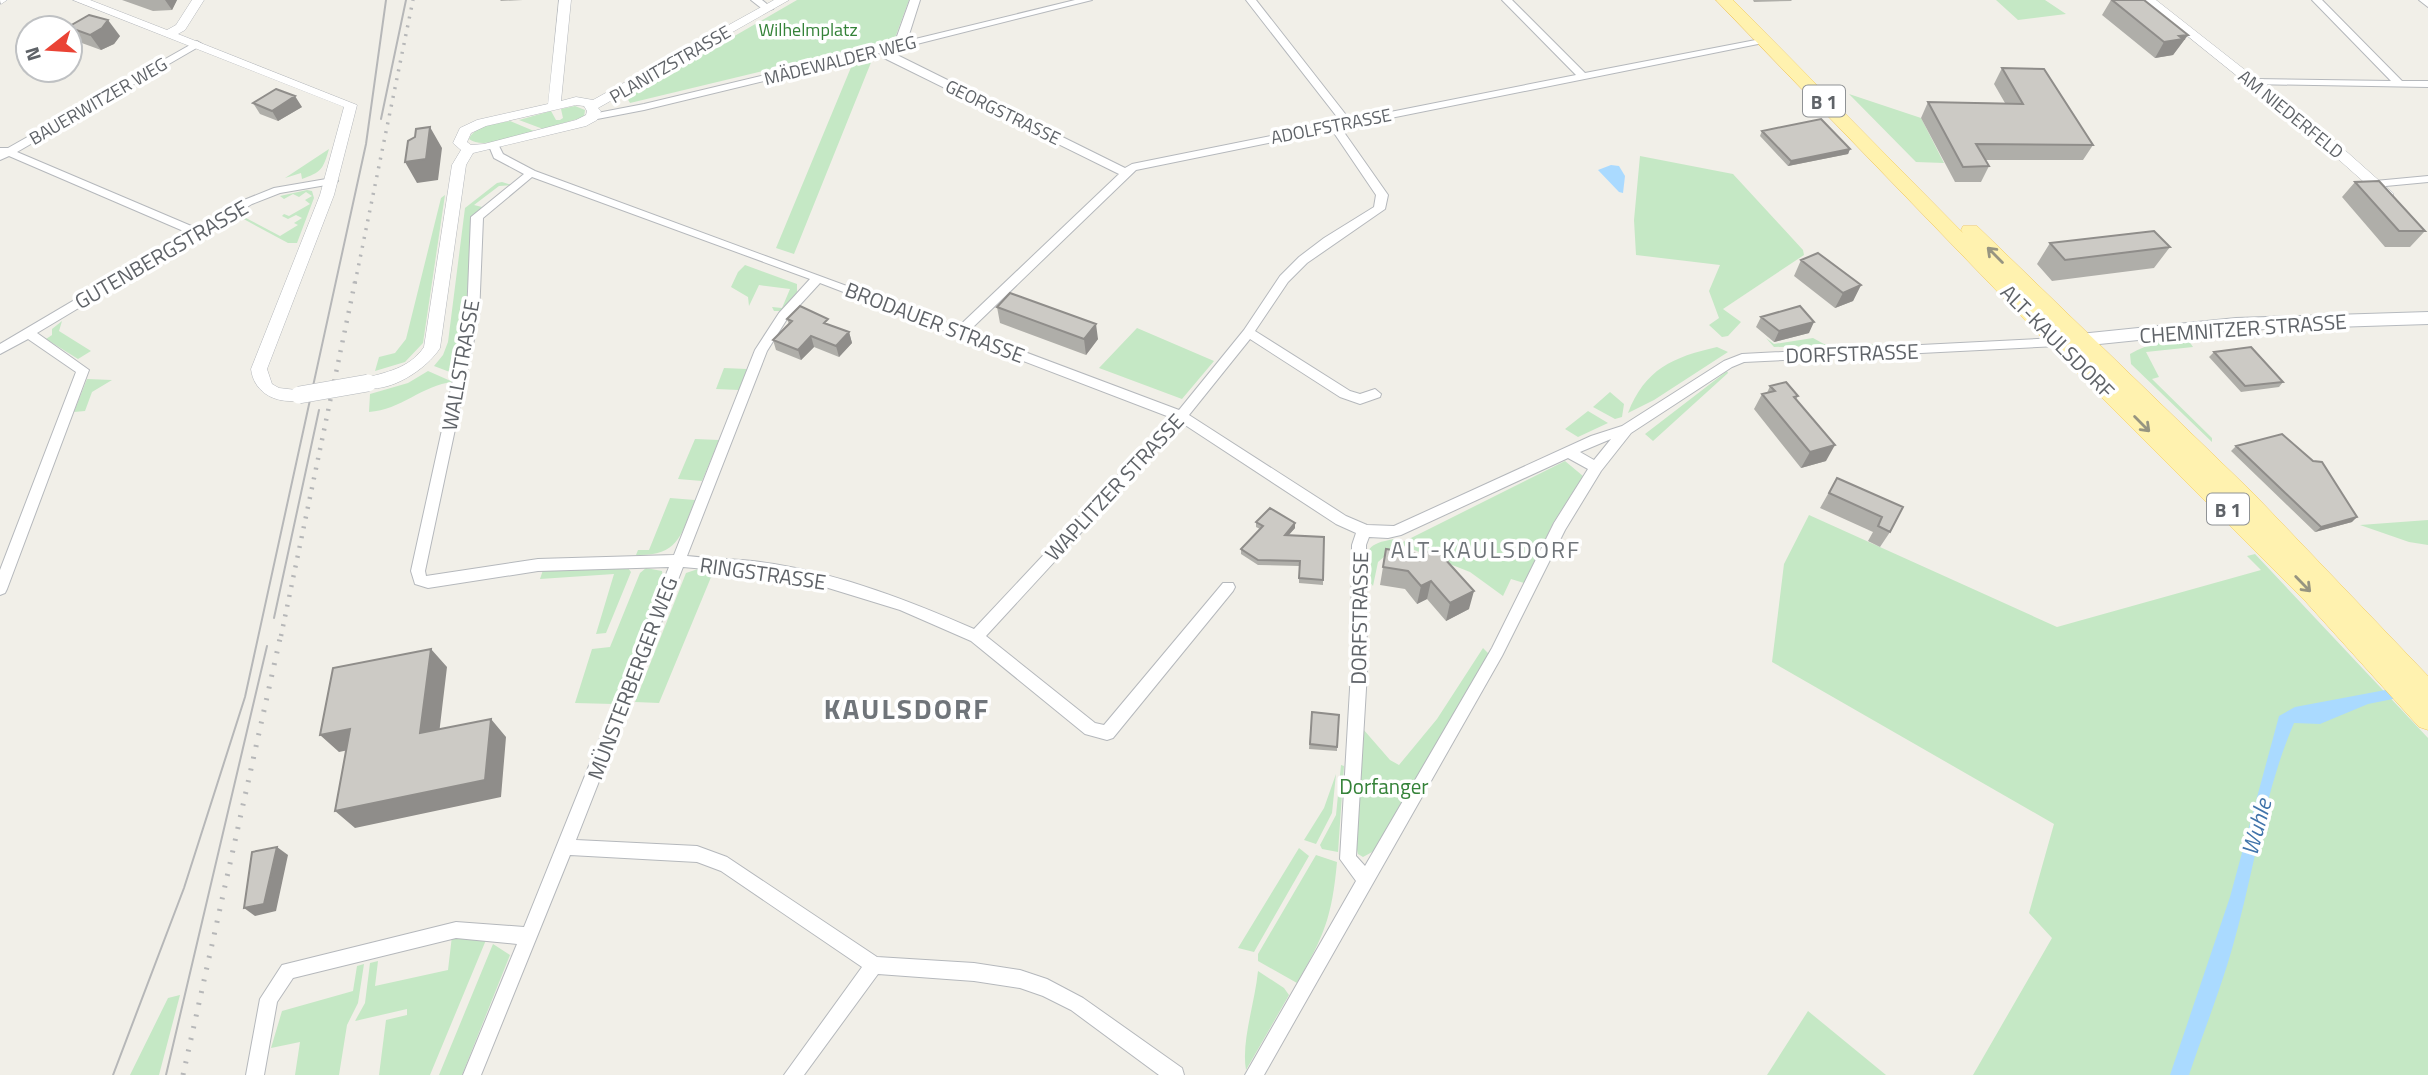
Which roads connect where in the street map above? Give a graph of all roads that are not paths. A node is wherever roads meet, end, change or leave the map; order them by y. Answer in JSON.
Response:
{"nodes":[{"id":1,"x":79,"y":0,"type":"edge"},
{"id":2,"x":198,"y":0,"type":"edge"},
{"id":3,"x":565,"y":0,"type":"edge"},
{"id":4,"x":755,"y":0,"type":"edge"},
{"id":5,"x":783,"y":0,"type":"edge"},
{"id":6,"x":915,"y":0,"type":"edge"},
{"id":7,"x":1087,"y":0,"type":"edge"},
{"id":8,"x":1251,"y":0,"type":"edge"},
{"id":9,"x":1507,"y":0,"type":"edge"},
{"id":10,"x":1724,"y":0,"type":"edge"},
{"id":11,"x":1741,"y":0,"type":"edge"},
{"id":12,"x":2149,"y":0,"type":"edge"},
{"id":13,"x":2317,"y":0,"type":"edge"},
{"id":14,"x":2424,"y":0,"type":"edge"},
{"id":15,"x":2428,"y":4,"type":"edge"},
{"id":16,"x":768,"y":9,"type":"junction"},
{"id":17,"x":169,"y":34,"type":"junction"},
{"id":18,"x":1763,"y":40,"type":"junction"},
{"id":19,"x":197,"y":44,"type":"junction"},
{"id":20,"x":903,"y":44,"type":"junction"},
{"id":21,"x":882,"y":50,"type":"junction"},
{"id":22,"x":1583,"y":76,"type":"junction"},
{"id":23,"x":2252,"y":82,"type":"junction"},
{"id":24,"x":2399,"y":83,"type":"junction"},
{"id":25,"x":2428,"y":84,"type":"edge"},
{"id":26,"x":554,"y":106,"type":"junction"},
{"id":27,"x":592,"y":112,"type":"junction"},
{"id":28,"x":1347,"y":123,"type":"junction"},
{"id":29,"x":1335,"y":125,"type":"junction"},
{"id":30,"x":494,"y":146,"type":"junction"},
{"id":31,"x":468,"y":149,"type":"junction"},
{"id":32,"x":3,"y":152,"type":"edge"},
{"id":33,"x":531,"y":173,"type":"junction"},
{"id":34,"x":1126,"y":173,"type":"junction"},
{"id":35,"x":2428,"y":179,"type":"edge"},
{"id":36,"x":332,"y":181,"type":"junction"},
{"id":37,"x":2375,"y":184,"type":"junction"},
{"id":38,"x":2399,"y":206,"type":"edge"},
{"id":39,"x":196,"y":232,"type":"junction"},
{"id":40,"x":818,"y":278,"type":"junction"},
{"id":41,"x":2428,"y":318,"type":"edge"},
{"id":42,"x":960,"y":332,"type":"junction"},
{"id":43,"x":28,"y":333,"type":"junction"},
{"id":44,"x":1248,"y":333,"type":"junction"},
{"id":45,"x":2069,"y":341,"type":"junction"},
{"id":46,"x":0,"y":350,"type":"edge"},
{"id":47,"x":1375,"y":394,"type":"dead end"},
{"id":48,"x":1181,"y":415,"type":"junction"},
{"id":49,"x":1625,"y":430,"type":"junction"},
{"id":50,"x":1568,"y":452,"type":"junction"},
{"id":51,"x":1596,"y":467,"type":"junction"},
{"id":52,"x":1364,"y":531,"type":"junction"},
{"id":53,"x":677,"y":561,"type":"junction"},
{"id":54,"x":420,"y":580,"type":"joint"},
{"id":55,"x":1228,"y":587,"type":"dead end"},
{"id":56,"x":0,"y":589,"type":"edge"},
{"id":57,"x":976,"y":636,"type":"junction"},
{"id":58,"x":2415,"y":694,"type":"edge"},
{"id":59,"x":565,"y":847,"type":"junction"},
{"id":60,"x":1366,"y":879,"type":"junction"},
{"id":61,"x":528,"y":936,"type":"junction"},
{"id":62,"x":874,"y":965,"type":"junction"},
{"id":63,"x":255,"y":1075,"type":"edge"},
{"id":64,"x":472,"y":1075,"type":"edge"},
{"id":65,"x":793,"y":1075,"type":"edge"},
{"id":66,"x":1175,"y":1075,"type":"edge"},
{"id":67,"x":1254,"y":1075,"type":"edge"}],
"edges":[{"from":1,"to":17,"type":"street"},
{"from":2,"to":17,"type":"street"},
{"from":3,"to":26,"type":"street"},
{"from":4,"to":16,"type":"street"},
{"from":5,"to":16,"type":"street","name":"PLANITZSTRASSE"},
{"from":6,"to":20,"type":"street"},
{"from":7,"to":20,"type":"street","name":"MÄDEWALDER WEG"},
{"from":8,"to":28,"type":"street"},
{"from":9,"to":22,"type":"street"},
{"from":10,"to":18,"type":"main road","name":"ALT-KAULSDORF","number":"B 1"},
{"from":45,"to":11,"type":"main road","name":"ALT-KAULSDORF","number":"B 1","one_way":true},
{"from":12,"to":23,"type":"street","name":"AM NIEDERFELD"},
{"from":13,"to":24,"type":"street"},
{"from":14,"to":15,"type":"street"},
{"from":16,"to":27,"type":"street","name":"PLANITZSTRASSE"},
{"from":17,"to":19,"type":"street"},
{"from":18,"to":22,"type":"street","name":"ADOLFSTRASSE"},
{"from":18,"to":45,"type":"main road","name":"ALT-KAULSDORF","number":"B 1"},
{"from":19,"to":32,"type":"street","name":"BAUERWITZER WEG"},
{"from":19,"to":36,"type":"street"},
{"from":20,"to":21,"type":"street","name":"MÄDEWALDER WEG"},
{"from":21,"to":27,"type":"street","name":"MÄDEWALDER WEG"},
{"from":21,"to":34,"type":"street","name":"GEORGSTRASSE"},
{"from":22,"to":28,"type":"street","name":"ADOLFSTRASSE"},
{"from":23,"to":24,"type":"street"},
{"from":23,"to":37,"type":"street","name":"AM NIEDERFELD"},
{"from":24,"to":25,"type":"street"},
{"from":26,"to":27,"type":"street"},
{"from":26,"to":31,"type":"street"},
{"from":27,"to":30,"type":"street","name":"PLANITZSTRASSE"},
{"from":28,"to":29,"type":"street","name":"ADOLFSTRASSE"},
{"from":29,"to":34,"type":"street","name":"ADOLFSTRASSE"},
{"from":29,"to":44,"type":"street","name":"WAPLITZER STRASSE"},
{"from":30,"to":31,"type":"street","name":"PLANITZSTRASSE"},
{"from":30,"to":33,"type":"street","name":"BRODAUER STRASSE"},
{"from":31,"to":36,"type":"street","bridge":true},
{"from":32,"to":39,"type":"street"},
{"from":33,"to":40,"type":"street","name":"BRODAUER STRASSE"},
{"from":33,"to":54,"type":"street","name":"WALLSTRASSE"},
{"from":34,"to":42,"type":"street","name":"ADOLFSTRASSE"},
{"from":35,"to":37,"type":"street"},
{"from":36,"to":39,"type":"street","name":"GUTENBERGSTRASSE"},
{"from":37,"to":38,"type":"street","name":"AM NIEDERFELD"},
{"from":39,"to":43,"type":"street","name":"GUTENBERGSTRASSE"},
{"from":40,"to":42,"type":"street","name":"BRODAUER STRASSE"},
{"from":40,"to":53,"type":"street","name":"MÜNSTERBERGER WEG"},
{"from":41,"to":45,"type":"main road","name":"CHEMNITZER STRASSE"},
{"from":42,"to":48,"type":"street","name":"BRODAUER STRASSE"},
{"from":43,"to":46,"type":"street","name":"GUTENBERGSTRASSE"},
{"from":43,"to":56,"type":"street"},
{"from":44,"to":47,"type":"street"},
{"from":44,"to":48,"type":"street","name":"WAPLITZER STRASSE"},
{"from":45,"to":49,"type":"street","name":"DORFSTRASSE"},
{"from":45,"to":58,"type":"main road","name":"ALT-KAULSDORF","number":"B 1"},
{"from":48,"to":52,"type":"street","name":"BRODAUER STRASSE"},
{"from":48,"to":57,"type":"street","name":"WAPLITZER STRASSE"},
{"from":49,"to":50,"type":"street","name":"DORFSTRASSE"},
{"from":49,"to":51,"type":"street","name":"DORFSTRASSE"},
{"from":50,"to":51,"type":"street"},
{"from":50,"to":52,"type":"street","name":"DORFSTRASSE"},
{"from":51,"to":60,"type":"street","name":"DORFSTRASSE"},
{"from":52,"to":60,"type":"street","name":"DORFSTRASSE"},
{"from":53,"to":54,"type":"street","name":"RINGSTRASSE"},
{"from":53,"to":57,"type":"street","name":"RINGSTRASSE"},
{"from":53,"to":59,"type":"street","name":"MÜNSTERBERGER WEG"},
{"from":55,"to":57,"type":"street","name":"RINGSTRASSE"},
{"from":59,"to":61,"type":"street","name":"MÜNSTERBERGER WEG"},
{"from":59,"to":62,"type":"street"},
{"from":60,"to":67,"type":"street","name":"DORFSTRASSE"},
{"from":61,"to":63,"type":"street"},
{"from":61,"to":64,"type":"street","name":"MÜNSTERBERGER WEG"},
{"from":62,"to":65,"type":"street"},
{"from":62,"to":66,"type":"street"}]}
